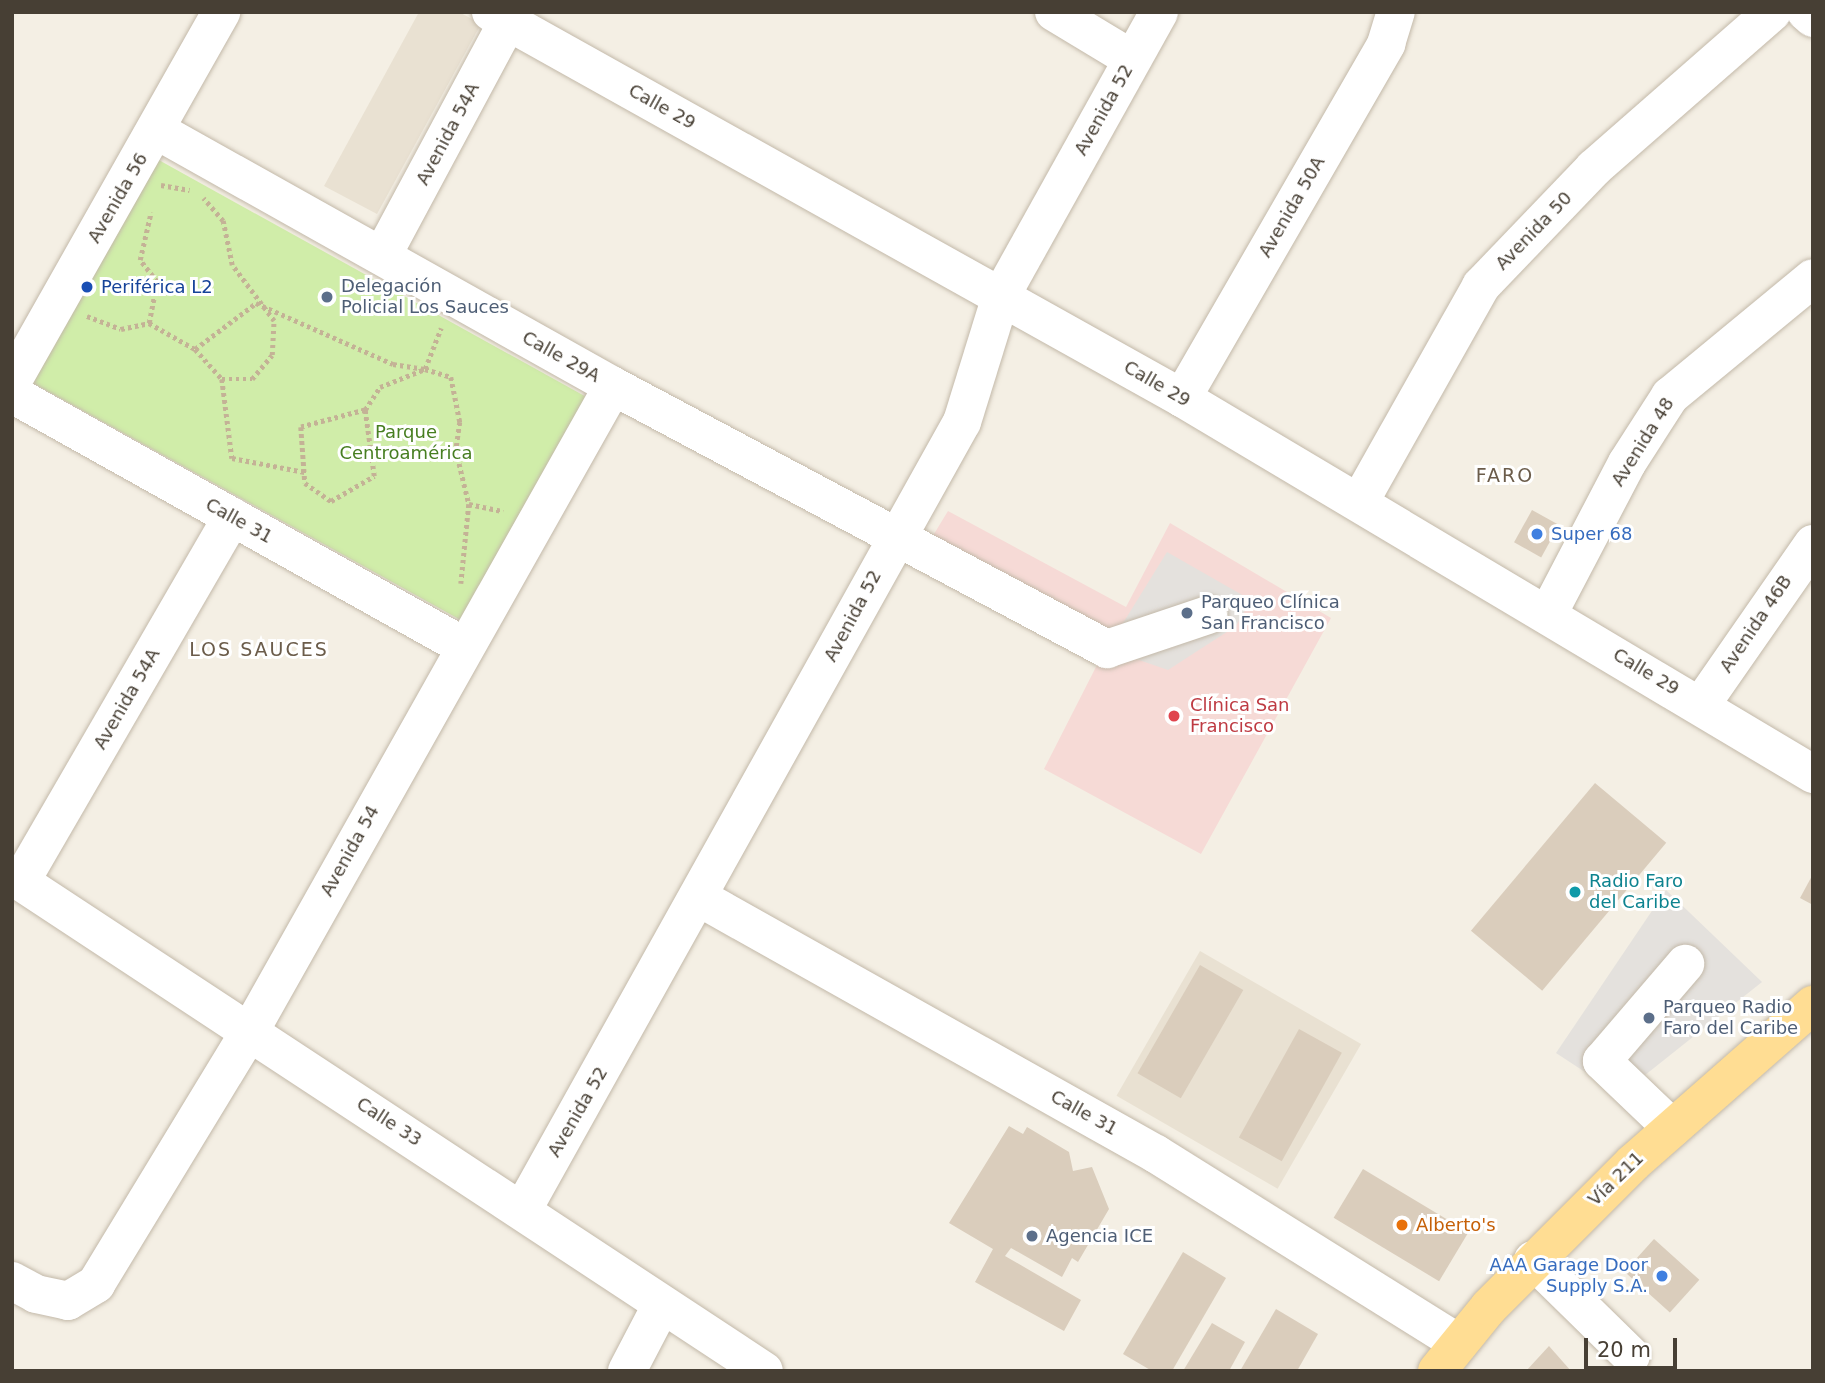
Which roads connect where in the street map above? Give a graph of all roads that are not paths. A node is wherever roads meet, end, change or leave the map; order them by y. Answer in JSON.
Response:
{"nodes":[{"id":1,"x":220,"y":12,"type":"edge"},
{"id":2,"x":1054,"y":12,"type":"edge"},
{"id":3,"x":1159,"y":12,"type":"edge"},
{"id":4,"x":1396,"y":12,"type":"edge"},
{"id":5,"x":1772,"y":12,"type":"edge"},
{"id":6,"x":1806,"y":12,"type":"edge"},
{"id":7,"x":504,"y":15,"type":"edge"},
{"id":8,"x":1813,"y":18,"type":"edge"},
{"id":9,"x":1132,"y":59,"type":"junction"},
{"id":10,"x":156,"y":130,"type":"junction"},
{"id":11,"x":382,"y":256,"type":"junction"},
{"id":12,"x":1811,"y":282,"type":"edge"},
{"id":13,"x":1001,"y":296,"type":"junction"},
{"id":14,"x":12,"y":382,"type":"edge"},
{"id":15,"x":614,"y":386,"type":"junction"},
{"id":16,"x":12,"y":394,"type":"edge"},
{"id":17,"x":1182,"y":398,"type":"junction"},
{"id":18,"x":1360,"y":501,"type":"junction"},
{"id":19,"x":232,"y":517,"type":"junction"},
{"id":20,"x":896,"y":536,"type":"junction"},
{"id":21,"x":1813,"y":544,"type":"edge"},
{"id":22,"x":1548,"y":614,"type":"junction"},
{"id":23,"x":1208,"y":615,"type":"dead end"},
{"id":24,"x":465,"y":647,"type":"junction"},
{"id":25,"x":1701,"y":705,"type":"junction"},
{"id":26,"x":1813,"y":774,"type":"edge"},
{"id":27,"x":17,"y":878,"type":"edge"},
{"id":28,"x":700,"y":898,"type":"junction"},
{"id":29,"x":1685,"y":964,"type":"dead end"},
{"id":30,"x":1813,"y":1005,"type":"edge"},
{"id":31,"x":250,"y":1031,"type":"junction"},
{"id":32,"x":1672,"y":1128,"type":"junction"},
{"id":33,"x":523,"y":1209,"type":"junction"},
{"id":34,"x":1533,"y":1260,"type":"junction"},
{"id":35,"x":12,"y":1281,"type":"edge"},
{"id":36,"x":661,"y":1306,"type":"junction"},
{"id":37,"x":1631,"y":1356,"type":"dead end"},
{"id":38,"x":1448,"y":1357,"type":"edge"},
{"id":39,"x":626,"y":1371,"type":"edge"},
{"id":40,"x":764,"y":1371,"type":"edge"}],
"edges":[{"from":1,"to":10,"type":"street","name":"Avenida 56"},
{"from":2,"to":9,"type":"street"},
{"from":3,"to":9,"type":"street","name":"Avenida 52"},
{"from":4,"to":17,"type":"street","name":"Avenida 50A"},
{"from":5,"to":18,"type":"street","name":"Avenida 50"},
{"from":6,"to":8,"type":"street"},
{"from":7,"to":11,"type":"street","name":"Avenida 54A"},
{"from":7,"to":13,"type":"street","name":"Calle 29"},
{"from":9,"to":13,"type":"street","name":"Avenida 52"},
{"from":10,"to":11,"type":"street","name":"Calle 29A"},
{"from":10,"to":14,"type":"street","name":"Avenida 56"},
{"from":11,"to":15,"type":"street","name":"Calle 29A"},
{"from":12,"to":22,"type":"street","name":"Avenida 48"},
{"from":13,"to":17,"type":"street","name":"Calle 29"},
{"from":13,"to":20,"type":"street","name":"Avenida 52"},
{"from":15,"to":20,"type":"street","name":"Calle 29A"},
{"from":15,"to":24,"type":"street","name":"Avenida 54"},
{"from":16,"to":19,"type":"street","name":"Calle 31"},
{"from":17,"to":18,"type":"street","name":"Calle 29"},
{"from":18,"to":22,"type":"street","name":"Calle 29"},
{"from":19,"to":24,"type":"street","name":"Calle 31"},
{"from":19,"to":27,"type":"street","name":"Avenida 54A"},
{"from":20,"to":23,"type":"street","name":"Calle 29A"},
{"from":20,"to":28,"type":"street","name":"Avenida 52"},
{"from":21,"to":25,"type":"street","name":"Avenida 46B"},
{"from":22,"to":25,"type":"street","name":"Calle 29"},
{"from":24,"to":31,"type":"street","name":"Avenida 54"},
{"from":25,"to":26,"type":"street","name":"Calle 29"},
{"from":27,"to":31,"type":"street","name":"Calle 33"},
{"from":28,"to":33,"type":"street","name":"Avenida 52"},
{"from":28,"to":38,"type":"street","name":"Calle 31"},
{"from":29,"to":32,"type":"street"},
{"from":30,"to":32,"type":"main road","name":"Vía 211"},
{"from":31,"to":33,"type":"street","name":"Calle 33"},
{"from":31,"to":35,"type":"street","name":"Avenida 54"},
{"from":32,"to":34,"type":"main road","name":"Vía 211"},
{"from":33,"to":36,"type":"street","name":"Calle 33"},
{"from":34,"to":37,"type":"street"},
{"from":34,"to":38,"type":"main road","name":"Vía 211"},
{"from":36,"to":39,"type":"street"},
{"from":36,"to":40,"type":"street","name":"Calle 33"}]}
